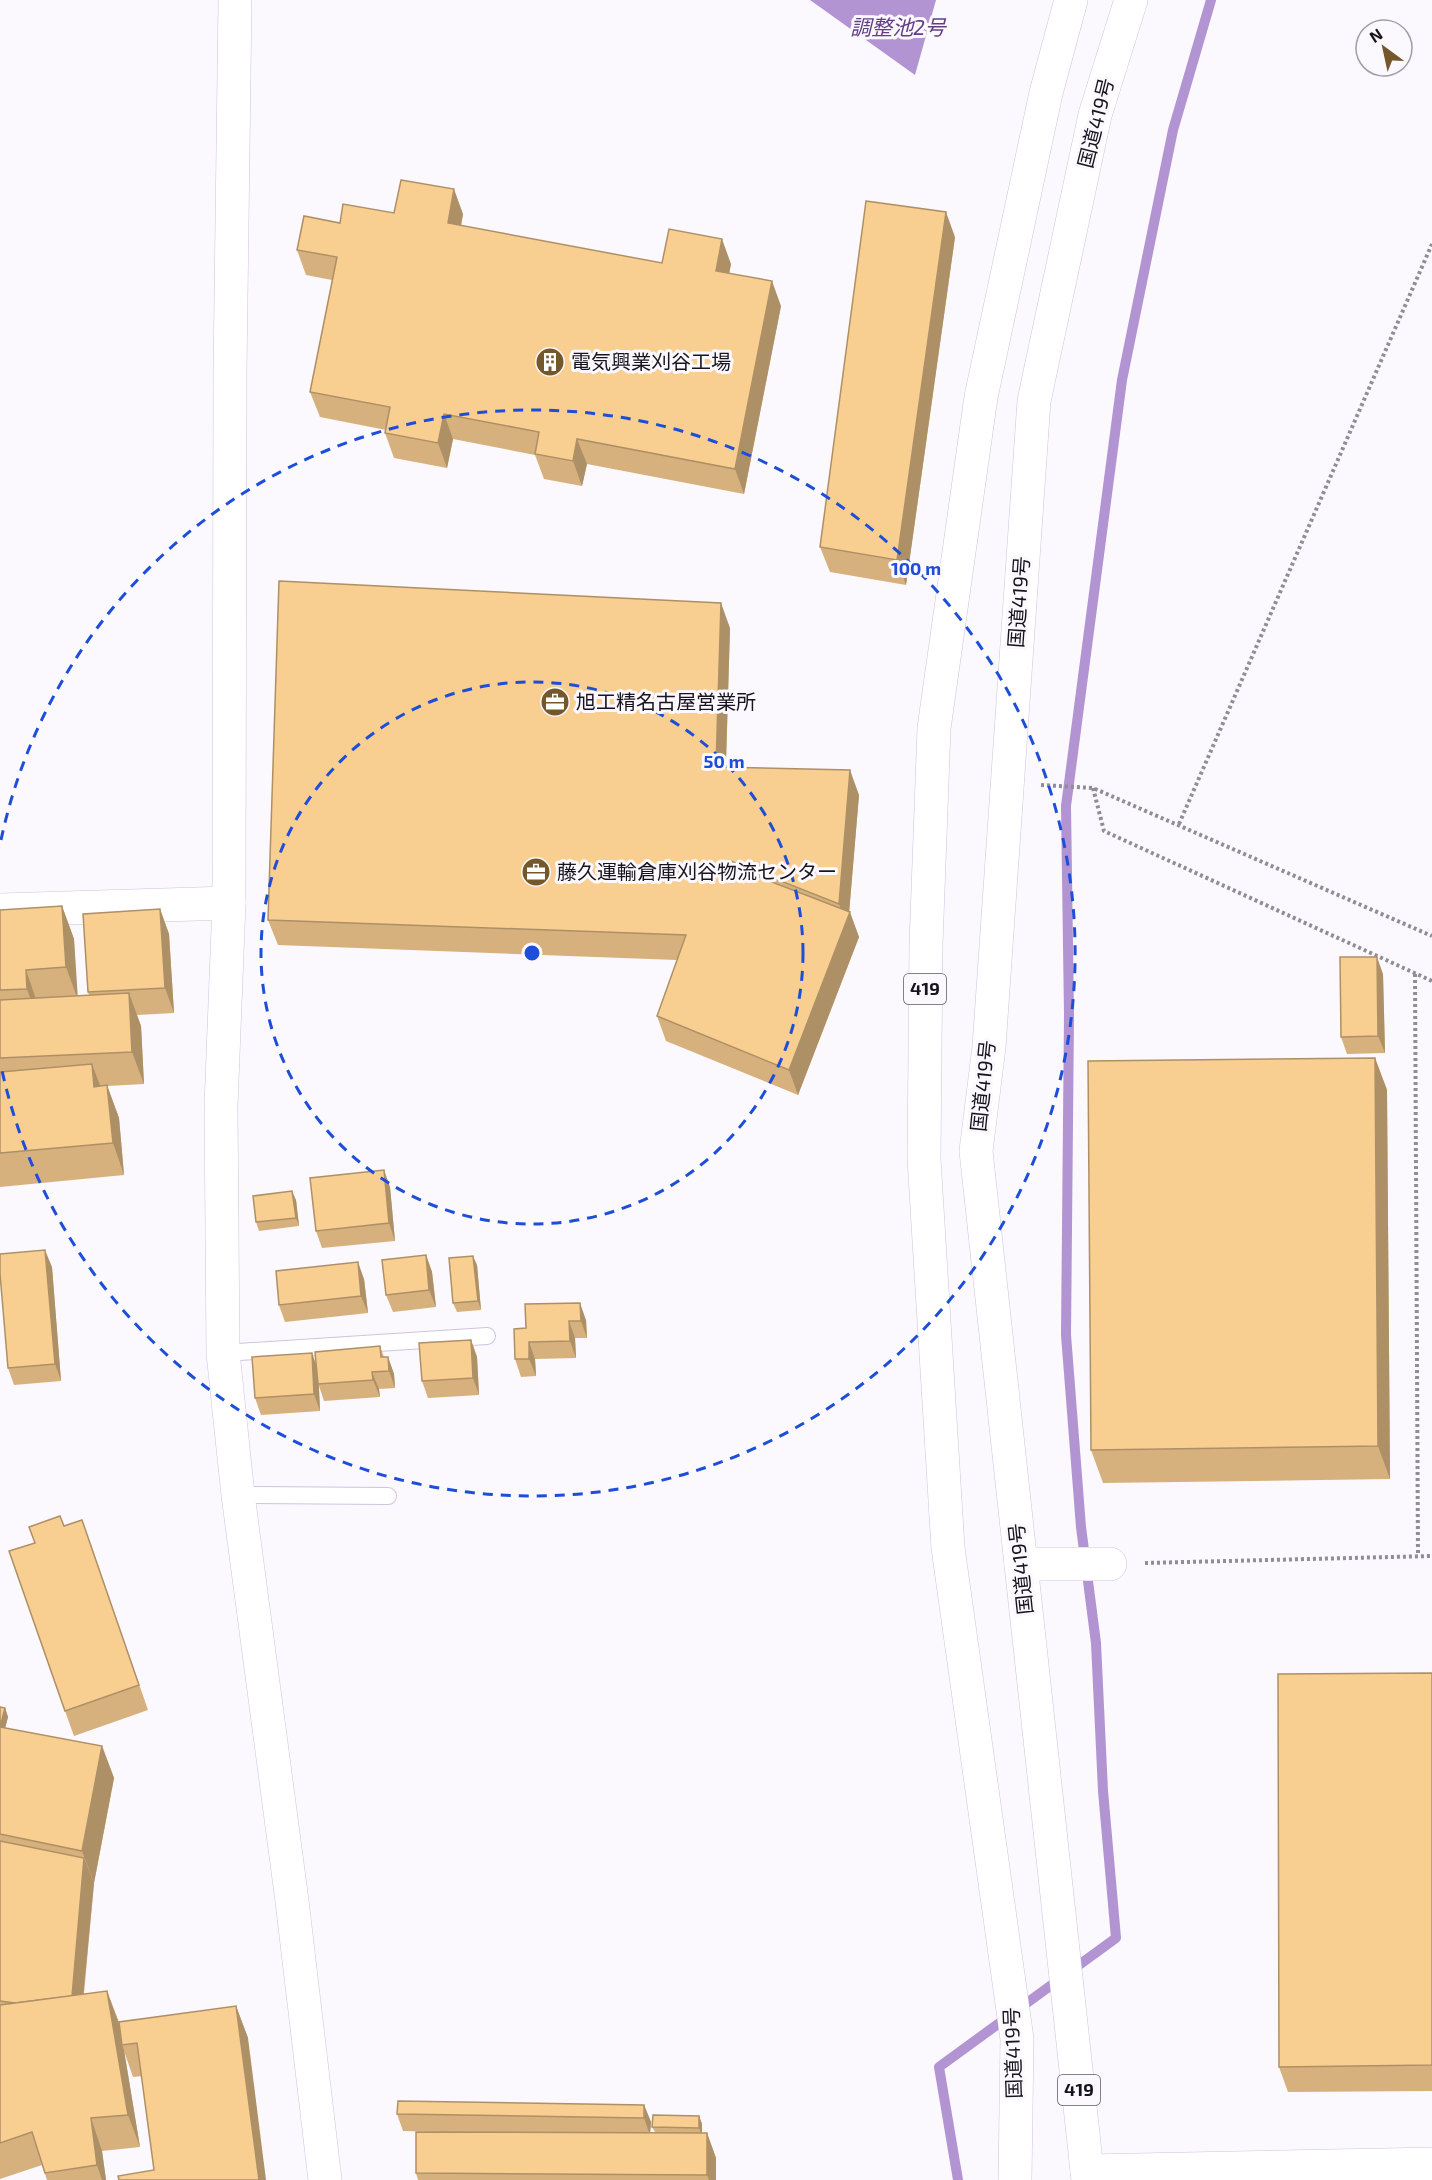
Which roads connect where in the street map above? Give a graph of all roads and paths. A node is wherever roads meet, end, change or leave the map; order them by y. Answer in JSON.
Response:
{"nodes":[{"id":1,"x":236,"y":0,"type":"edge"},
{"id":2,"x":1071,"y":0,"type":"edge"},
{"id":3,"x":1131,"y":0,"type":"edge"},
{"id":4,"x":1432,"y":244,"type":"edge"},
{"id":5,"x":1044,"y":785,"type":"dead end"},
{"id":6,"x":1093,"y":788,"type":"junction"},
{"id":7,"x":1179,"y":824,"type":"junction"},
{"id":8,"x":229,"y":903,"type":"junction"},
{"id":9,"x":0,"y":910,"type":"edge"},
{"id":10,"x":1432,"y":936,"type":"edge"},
{"id":11,"x":1415,"y":974,"type":"junction"},
{"id":12,"x":1432,"y":981,"type":"edge"},
{"id":13,"x":487,"y":1336,"type":"dead end"},
{"id":14,"x":223,"y":1353,"type":"junction"},
{"id":15,"x":238,"y":1495,"type":"junction"},
{"id":16,"x":388,"y":1496,"type":"dead end"},
{"id":17,"x":1419,"y":1556,"type":"junction"},
{"id":18,"x":1432,"y":1556,"type":"edge"},
{"id":19,"x":1021,"y":1564,"type":"junction"},
{"id":20,"x":1110,"y":1564,"type":"joint"},
{"id":21,"x":1432,"y":2164,"type":"edge"},
{"id":22,"x":1088,"y":2175,"type":"edge"},
{"id":23,"x":325,"y":2180,"type":"edge"},
{"id":24,"x":1015,"y":2180,"type":"edge"}],
"edges":[{"from":1,"to":8,"type":"main road"},
{"from":2,"to":24,"type":"main road","name":"国道419号","number":"419"},
{"from":3,"to":19,"type":"main road","name":"国道419号","number":"419"},
{"from":4,"to":7,"type":"path"},
{"from":5,"to":6,"type":"path"},
{"from":6,"to":7,"type":"path"},
{"from":6,"to":11,"type":"path"},
{"from":7,"to":10,"type":"path"},
{"from":8,"to":9,"type":"main road"},
{"from":8,"to":14,"type":"main road"},
{"from":11,"to":12,"type":"path"},
{"from":11,"to":17,"type":"path"},
{"from":13,"to":14,"type":"lane"},
{"from":14,"to":15,"type":"main road"},
{"from":15,"to":16,"type":"lane"},
{"from":15,"to":23,"type":"main road"},
{"from":17,"to":18,"type":"path"},
{"from":17,"to":20,"type":"path"},
{"from":19,"to":20,"type":"main road"},
{"from":19,"to":22,"type":"main road","name":"国道419号","number":"419"},
{"from":21,"to":22,"type":"main road"}]}
